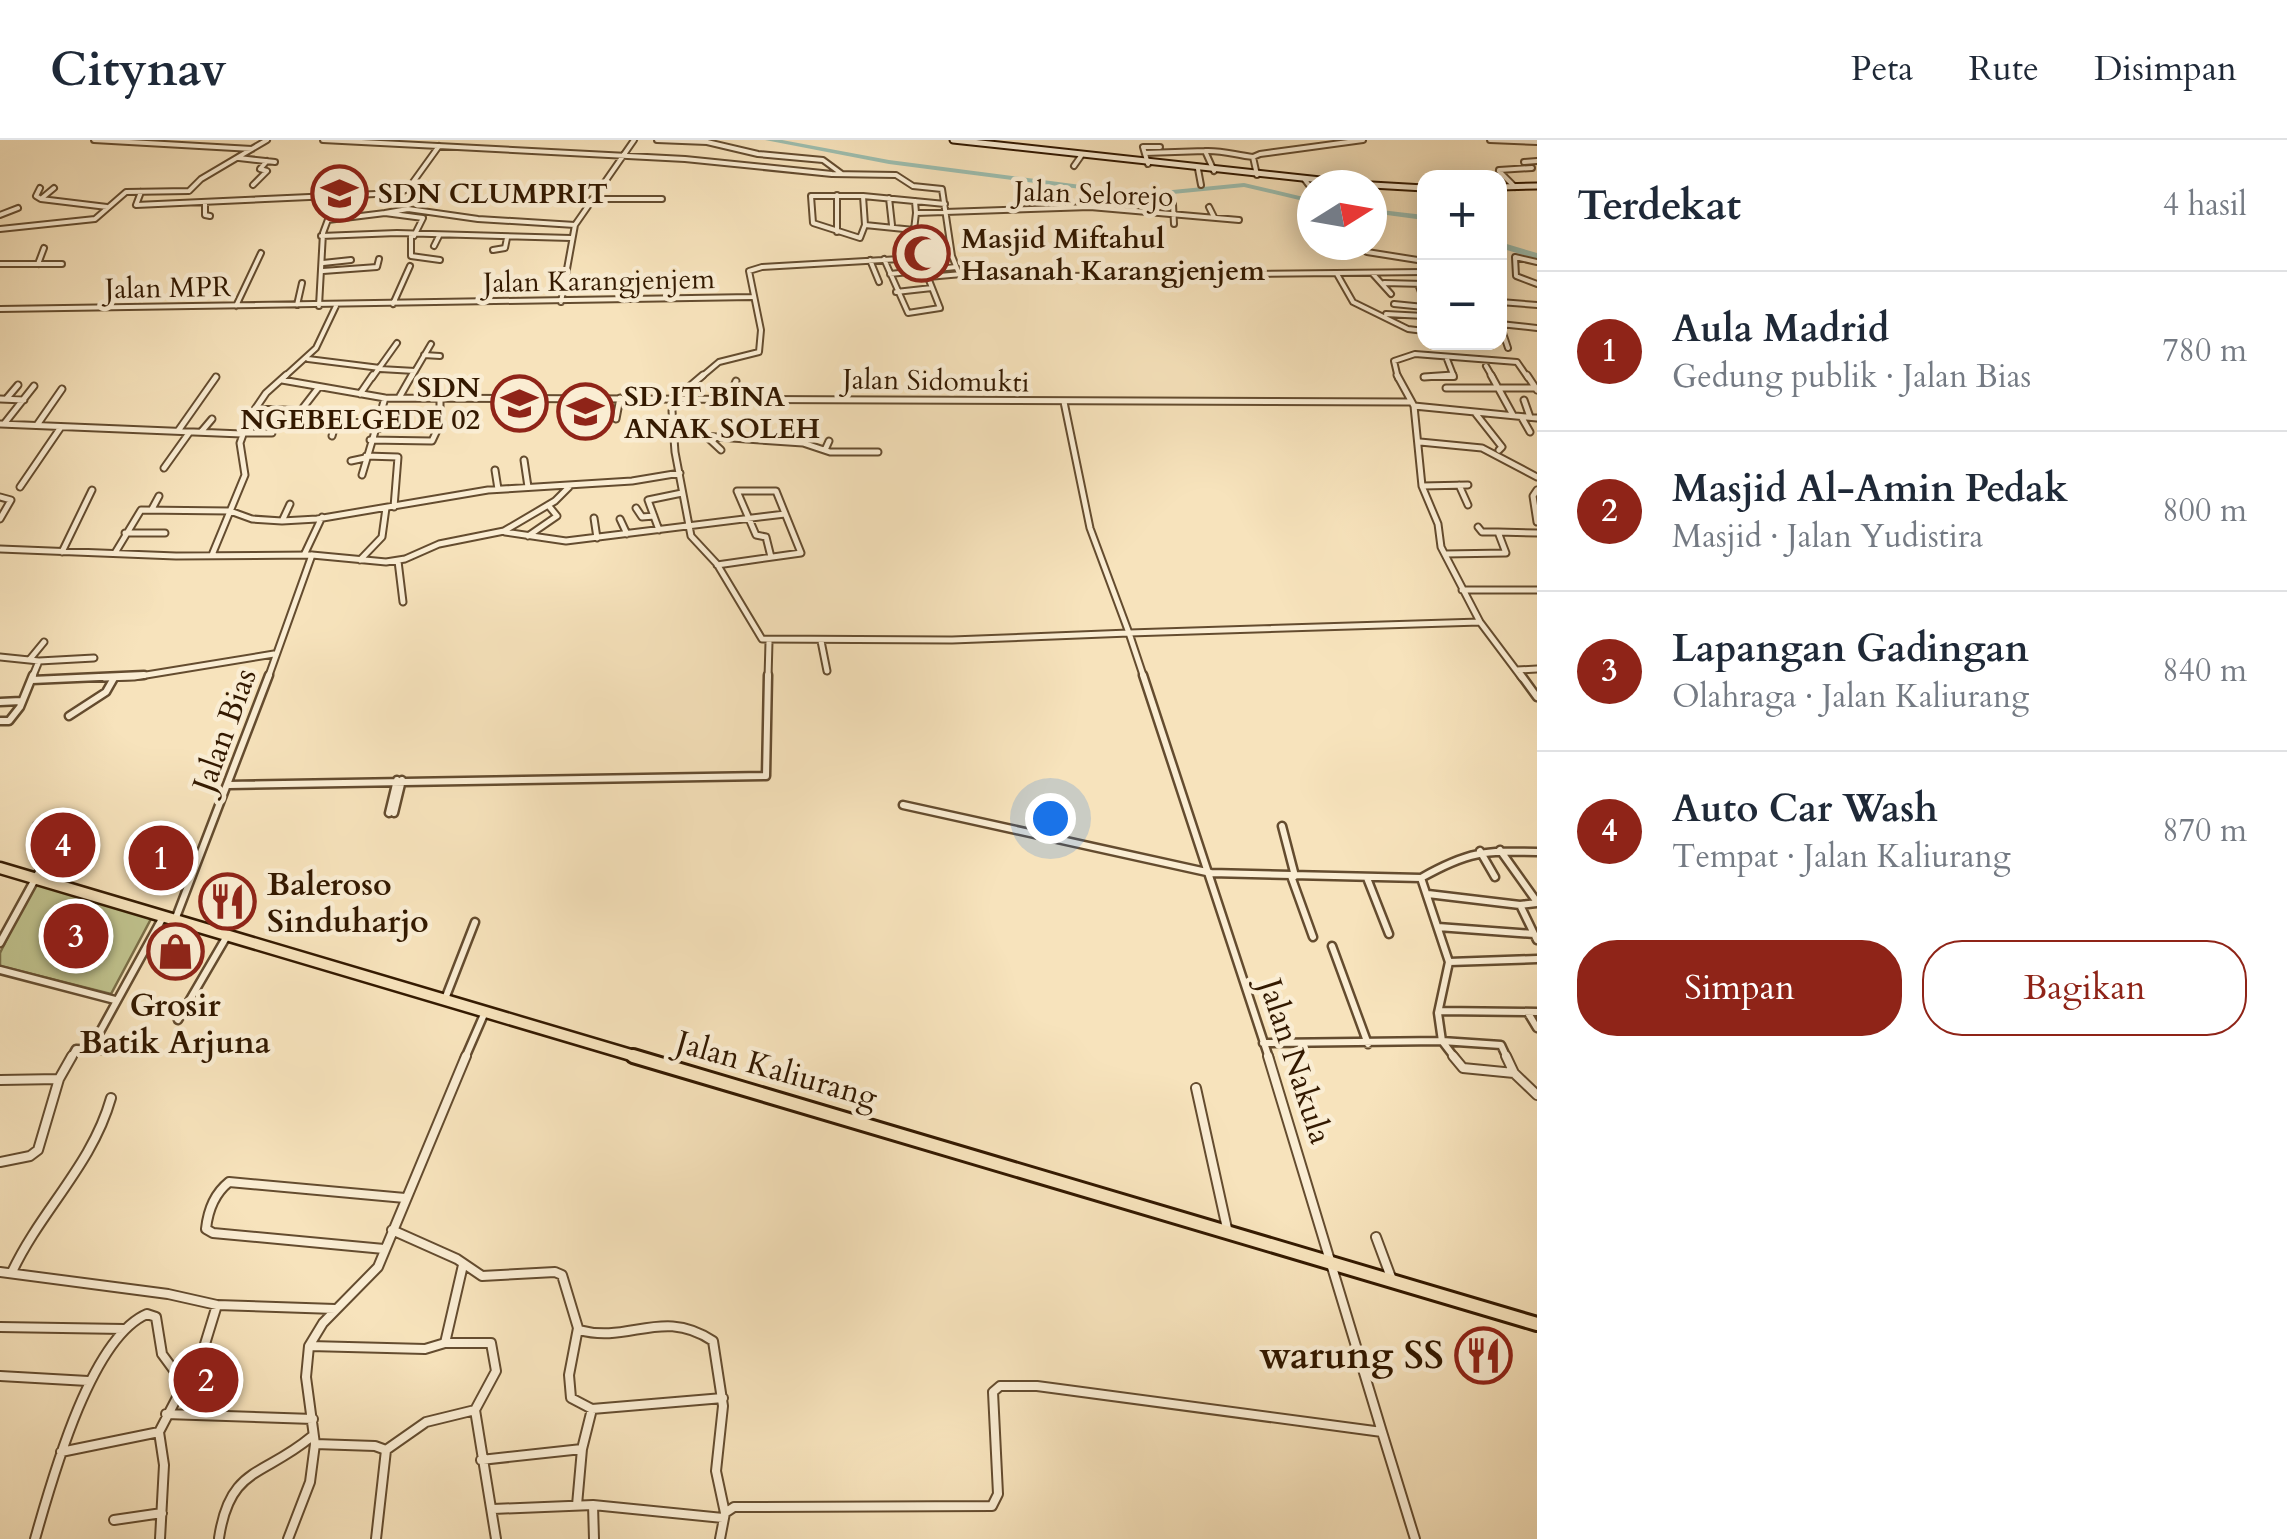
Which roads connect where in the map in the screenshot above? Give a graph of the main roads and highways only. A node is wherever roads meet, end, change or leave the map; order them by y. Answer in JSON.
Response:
{"nodes":[{"id":1,"x":953,"y":140,"type":"edge"},
{"id":2,"x":1297,"y":179,"type":"edge"},
{"id":3,"x":1387,"y":186,"type":"edge"},
{"id":4,"x":1537,"y":186,"type":"edge"},
{"id":5,"x":1417,"y":188,"type":"edge"},
{"id":6,"x":1507,"y":188,"type":"edge"},
{"id":7,"x":0,"y":868,"type":"edge"},
{"id":8,"x":1537,"y":1324,"type":"edge"}],
"edges":[{"from":1,"to":2,"type":"main road"},
{"from":3,"to":5,"type":"main road"},
{"from":4,"to":6,"type":"main road"},
{"from":7,"to":8,"type":"main road","name":"Jalan Kaliurang"}]}
